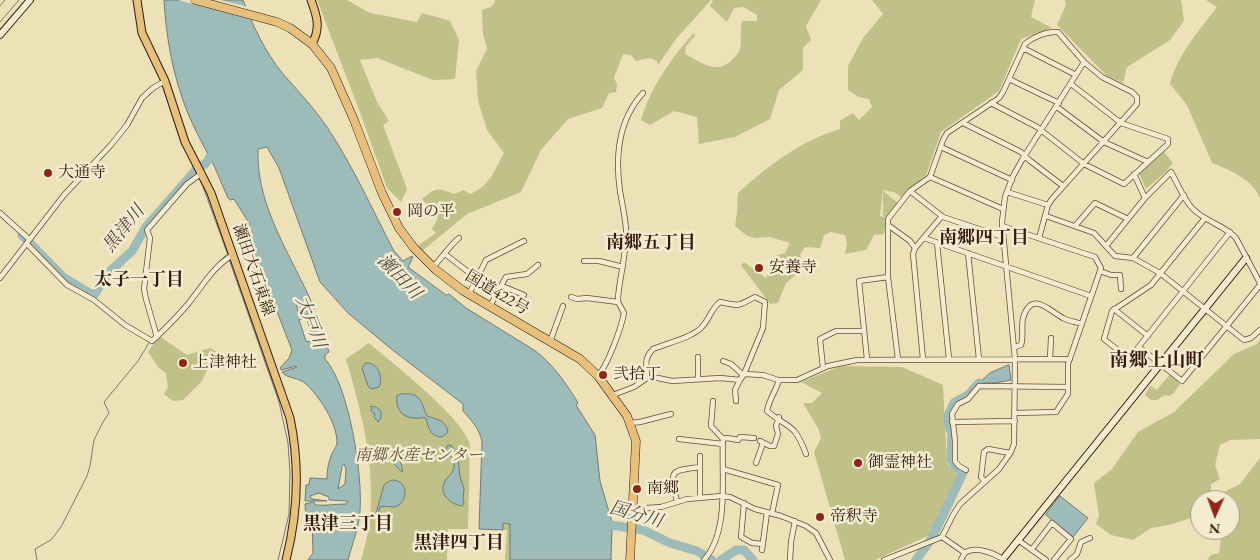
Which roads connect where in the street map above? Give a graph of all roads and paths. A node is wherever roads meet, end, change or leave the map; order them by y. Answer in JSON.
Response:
{"nodes":[{"id":1,"x":30,"y":0,"type":"edge"},
{"id":2,"x":137,"y":0,"type":"edge"},
{"id":3,"x":195,"y":0,"type":"edge"},
{"id":4,"x":311,"y":0,"type":"edge"},
{"id":5,"x":0,"y":35,"type":"edge"},
{"id":6,"x":312,"y":44,"type":"junction"},
{"id":7,"x":1023,"y":48,"type":"junction"},
{"id":8,"x":1084,"y":62,"type":"junction"},
{"id":9,"x":1076,"y":75,"type":"junction"},
{"id":10,"x":1009,"y":79,"type":"junction"},
{"id":11,"x":165,"y":81,"type":"junction"},
{"id":12,"x":1071,"y":84,"type":"junction"},
{"id":13,"x":643,"y":93,"type":"dead end"},
{"id":14,"x":991,"y":103,"type":"junction"},
{"id":15,"x":1058,"y":105,"type":"junction"},
{"id":16,"x":963,"y":122,"type":"junction"},
{"id":17,"x":1121,"y":123,"type":"junction"},
{"id":18,"x":1041,"y":132,"type":"junction"},
{"id":19,"x":1104,"y":142,"type":"junction"},
{"id":20,"x":941,"y":147,"type":"junction"},
{"id":21,"x":1025,"y":156,"type":"junction"},
{"id":22,"x":1148,"y":162,"type":"junction"},
{"id":23,"x":1084,"y":164,"type":"junction"},
{"id":24,"x":200,"y":169,"type":"junction"},
{"id":25,"x":1134,"y":174,"type":"junction"},
{"id":26,"x":930,"y":177,"type":"junction"},
{"id":27,"x":1012,"y":180,"type":"junction"},
{"id":28,"x":1063,"y":186,"type":"junction"},
{"id":29,"x":910,"y":191,"type":"junction"},
{"id":30,"x":1007,"y":192,"type":"junction"},
{"id":31,"x":1184,"y":195,"type":"junction"},
{"id":32,"x":1145,"y":198,"type":"junction"},
{"id":33,"x":1048,"y":205,"type":"junction"},
{"id":34,"x":1003,"y":209,"type":"junction"},
{"id":35,"x":0,"y":213,"type":"edge"},
{"id":36,"x":942,"y":216,"type":"junction"},
{"id":37,"x":1046,"y":216,"type":"junction"},
{"id":38,"x":1205,"y":218,"type":"junction"},
{"id":39,"x":1128,"y":219,"type":"junction"},
{"id":40,"x":888,"y":225,"type":"junction"},
{"id":41,"x":1002,"y":226,"type":"junction"},
{"id":42,"x":1075,"y":226,"type":"junction"},
{"id":43,"x":1230,"y":232,"type":"junction"},
{"id":44,"x":1002,"y":237,"type":"junction"},
{"id":45,"x":459,"y":238,"type":"dead end"},
{"id":46,"x":924,"y":238,"type":"junction"},
{"id":47,"x":1039,"y":238,"type":"junction"},
{"id":48,"x":28,"y":241,"type":"junction"},
{"id":49,"x":524,"y":241,"type":"dead end"},
{"id":50,"x":937,"y":243,"type":"junction"},
{"id":51,"x":1106,"y":246,"type":"junction"},
{"id":52,"x":915,"y":248,"type":"junction"},
{"id":53,"x":968,"y":253,"type":"junction"},
{"id":54,"x":445,"y":254,"type":"junction"},
{"id":55,"x":233,"y":255,"type":"junction"},
{"id":56,"x":1133,"y":258,"type":"junction"},
{"id":57,"x":1246,"y":258,"type":"junction"},
{"id":58,"x":584,"y":262,"type":"dead end"},
{"id":59,"x":538,"y":266,"type":"dead end"},
{"id":60,"x":1005,"y":266,"type":"junction"},
{"id":61,"x":433,"y":267,"type":"junction"},
{"id":62,"x":623,"y":267,"type":"junction"},
{"id":63,"x":1100,"y":271,"type":"junction"},
{"id":64,"x":1160,"y":273,"type":"junction"},
{"id":65,"x":888,"y":277,"type":"junction"},
{"id":66,"x":0,"y":278,"type":"edge"},
{"id":67,"x":476,"y":278,"type":"junction"},
{"id":68,"x":1260,"y":284,"type":"edge"},
{"id":69,"x":502,"y":286,"type":"junction"},
{"id":70,"x":1121,"y":289,"type":"dead end"},
{"id":71,"x":1183,"y":292,"type":"junction"},
{"id":72,"x":469,"y":294,"type":"junction"},
{"id":73,"x":524,"y":295,"type":"dead end"},
{"id":74,"x":1091,"y":296,"type":"junction"},
{"id":75,"x":571,"y":297,"type":"dead end"},
{"id":76,"x":618,"y":302,"type":"junction"},
{"id":77,"x":490,"y":306,"type":"junction"},
{"id":78,"x":563,"y":306,"type":"dead end"},
{"id":79,"x":1114,"y":309,"type":"junction"},
{"id":80,"x":1205,"y":309,"type":"junction"},
{"id":81,"x":1082,"y":324,"type":"junction"},
{"id":82,"x":1226,"y":326,"type":"junction"},
{"id":83,"x":1260,"y":330,"type":"edge"},
{"id":84,"x":864,"y":331,"type":"junction"},
{"id":85,"x":157,"y":336,"type":"junction"},
{"id":86,"x":1148,"y":336,"type":"junction"},
{"id":87,"x":1051,"y":338,"type":"dead end"},
{"id":88,"x":550,"y":342,"type":"junction"},
{"id":89,"x":1015,"y":347,"type":"dead end"},
{"id":90,"x":1139,"y":347,"type":"junction"},
{"id":91,"x":698,"y":358,"type":"dead end"},
{"id":92,"x":867,"y":359,"type":"junction"},
{"id":93,"x":898,"y":359,"type":"junction"},
{"id":94,"x":923,"y":359,"type":"junction"},
{"id":95,"x":950,"y":359,"type":"junction"},
{"id":96,"x":979,"y":359,"type":"junction"},
{"id":97,"x":1015,"y":359,"type":"junction"},
{"id":98,"x":1050,"y":359,"type":"junction"},
{"id":99,"x":1070,"y":359,"type":"junction"},
{"id":100,"x":723,"y":361,"type":"dead end"},
{"id":101,"x":1160,"y":364,"type":"junction"},
{"id":102,"x":823,"y":368,"type":"junction"},
{"id":103,"x":743,"y":374,"type":"junction"},
{"id":104,"x":598,"y":376,"type":"junction"},
{"id":105,"x":647,"y":378,"type":"junction"},
{"id":106,"x":698,"y":379,"type":"junction"},
{"id":107,"x":740,"y":380,"type":"junction"},
{"id":108,"x":779,"y":380,"type":"junction"},
{"id":109,"x":1015,"y":386,"type":"junction"},
{"id":110,"x":1068,"y":387,"type":"junction"},
{"id":111,"x":613,"y":395,"type":"junction"},
{"id":112,"x":713,"y":401,"type":"dead end"},
{"id":113,"x":736,"y":401,"type":"dead end"},
{"id":114,"x":1015,"y":413,"type":"junction"},
{"id":115,"x":671,"y":414,"type":"dead end"},
{"id":116,"x":779,"y":417,"type":"junction"},
{"id":117,"x":1015,"y":421,"type":"junction"},
{"id":118,"x":952,"y":422,"type":"junction"},
{"id":119,"x":630,"y":423,"type":"junction"},
{"id":120,"x":754,"y":438,"type":"dead end"},
{"id":121,"x":679,"y":439,"type":"dead end"},
{"id":122,"x":723,"y":442,"type":"junction"},
{"id":123,"x":1010,"y":453,"type":"junction"},
{"id":124,"x":806,"y":454,"type":"dead end"},
{"id":125,"x":700,"y":456,"type":"dead end"},
{"id":126,"x":756,"y":463,"type":"dead end"},
{"id":127,"x":700,"y":467,"type":"junction"},
{"id":128,"x":723,"y":470,"type":"junction"},
{"id":129,"x":966,"y":470,"type":"dead end"},
{"id":130,"x":985,"y":482,"type":"junction"},
{"id":131,"x":722,"y":496,"type":"junction"},
{"id":132,"x":700,"y":498,"type":"junction"},
{"id":133,"x":677,"y":502,"type":"junction"},
{"id":134,"x":744,"y":503,"type":"junction"},
{"id":135,"x":633,"y":509,"type":"junction"},
{"id":136,"x":770,"y":512,"type":"junction"},
{"id":137,"x":795,"y":522,"type":"junction"},
{"id":138,"x":942,"y":538,"type":"junction"},
{"id":139,"x":1090,"y":538,"type":"dead end"},
{"id":140,"x":1018,"y":540,"type":"junction"},
{"id":141,"x":762,"y":544,"type":"junction"},
{"id":142,"x":1032,"y":549,"type":"junction"},
{"id":143,"x":762,"y":550,"type":"dead end"},
{"id":144,"x":965,"y":553,"type":"junction"},
{"id":145,"x":286,"y":560,"type":"edge"},
{"id":146,"x":630,"y":560,"type":"edge"},
{"id":147,"x":704,"y":560,"type":"edge"},
{"id":148,"x":790,"y":560,"type":"edge"},
{"id":149,"x":830,"y":560,"type":"edge"},
{"id":150,"x":884,"y":560,"type":"edge"},
{"id":151,"x":961,"y":560,"type":"edge"},
{"id":152,"x":1004,"y":560,"type":"edge"},
{"id":153,"x":1046,"y":560,"type":"edge"},
{"id":154,"x":1054,"y":560,"type":"edge"},
{"id":155,"x":1070,"y":560,"type":"edge"}],
"edges":[{"from":1,"to":5,"type":"street"},
{"from":2,"to":11,"type":"main road","name":"瀬田大石東線"},
{"from":3,"to":6,"type":"highway","name":"国道422号"},
{"from":4,"to":6,"type":"main road"},
{"from":6,"to":61,"type":"highway","name":"国道422号"},
{"from":7,"to":8,"type":"street"},
{"from":7,"to":9,"type":"street"},
{"from":7,"to":10,"type":"street"},
{"from":8,"to":9,"type":"street"},
{"from":8,"to":17,"type":"street"},
{"from":9,"to":12,"type":"street"},
{"from":10,"to":14,"type":"street"},
{"from":10,"to":15,"type":"street"},
{"from":11,"to":24,"type":"main road","name":"瀬田大石東線"},
{"from":11,"to":48,"type":"street"},
{"from":12,"to":15,"type":"street"},
{"from":12,"to":17,"type":"street"},
{"from":13,"to":62,"type":"street"},
{"from":14,"to":16,"type":"street"},
{"from":14,"to":18,"type":"street"},
{"from":15,"to":18,"type":"street"},
{"from":15,"to":19,"type":"street"},
{"from":16,"to":20,"type":"street"},
{"from":16,"to":21,"type":"street"},
{"from":17,"to":19,"type":"street"},
{"from":17,"to":22,"type":"street"},
{"from":18,"to":21,"type":"street"},
{"from":18,"to":23,"type":"street"},
{"from":19,"to":22,"type":"street"},
{"from":19,"to":23,"type":"street"},
{"from":20,"to":26,"type":"street"},
{"from":20,"to":27,"type":"street"},
{"from":21,"to":27,"type":"street"},
{"from":21,"to":28,"type":"street"},
{"from":22,"to":25,"type":"street"},
{"from":23,"to":25,"type":"street"},
{"from":23,"to":28,"type":"street"},
{"from":24,"to":55,"type":"main road","name":"瀬田大石東線"},
{"from":24,"to":85,"type":"street"},
{"from":25,"to":32,"type":"street"},
{"from":26,"to":29,"type":"street"},
{"from":26,"to":34,"type":"street"},
{"from":27,"to":30,"type":"street"},
{"from":28,"to":33,"type":"street"},
{"from":29,"to":36,"type":"street"},
{"from":29,"to":40,"type":"street"},
{"from":30,"to":33,"type":"street"},
{"from":30,"to":34,"type":"street"},
{"from":31,"to":32,"type":"street"},
{"from":31,"to":38,"type":"street"},
{"from":31,"to":56,"type":"street"},
{"from":32,"to":39,"type":"street"},
{"from":33,"to":37,"type":"street"},
{"from":34,"to":41,"type":"street"},
{"from":35,"to":48,"type":"street"},
{"from":36,"to":44,"type":"street"},
{"from":36,"to":46,"type":"street"},
{"from":37,"to":42,"type":"street"},
{"from":37,"to":47,"type":"street"},
{"from":38,"to":43,"type":"street"},
{"from":38,"to":64,"type":"street"},
{"from":39,"to":42,"type":"street"},
{"from":39,"to":51,"type":"street"},
{"from":40,"to":52,"type":"street"},
{"from":40,"to":65,"type":"street"},
{"from":41,"to":44,"type":"street"},
{"from":41,"to":47,"type":"street"},
{"from":42,"to":51,"type":"street"},
{"from":43,"to":57,"type":"street"},
{"from":43,"to":71,"type":"street"},
{"from":44,"to":60,"type":"street"},
{"from":45,"to":54,"type":"street"},
{"from":46,"to":50,"type":"street"},
{"from":46,"to":52,"type":"street"},
{"from":47,"to":63,"type":"street"},
{"from":48,"to":66,"type":"street"},
{"from":48,"to":85,"type":"street"},
{"from":49,"to":67,"type":"street"},
{"from":50,"to":53,"type":"street"},
{"from":50,"to":95,"type":"street"},
{"from":51,"to":56,"type":"street"},
{"from":52,"to":94,"type":"street"},
{"from":53,"to":60,"type":"street"},
{"from":53,"to":96,"type":"street"},
{"from":54,"to":61,"type":"street"},
{"from":54,"to":67,"type":"street"},
{"from":55,"to":85,"type":"street"},
{"from":55,"to":145,"type":"main road","name":"瀬田大石東線"},
{"from":56,"to":64,"type":"street"},
{"from":57,"to":68,"type":"street"},
{"from":57,"to":80,"type":"street"},
{"from":58,"to":62,"type":"street"},
{"from":59,"to":69,"type":"street"},
{"from":60,"to":74,"type":"street"},
{"from":60,"to":97,"type":"street"},
{"from":61,"to":72,"type":"highway","name":"国道422号"},
{"from":62,"to":76,"type":"street"},
{"from":63,"to":70,"type":"street"},
{"from":63,"to":74,"type":"street"},
{"from":64,"to":71,"type":"street"},
{"from":64,"to":79,"type":"street"},
{"from":65,"to":84,"type":"street"},
{"from":65,"to":93,"type":"street"},
{"from":67,"to":72,"type":"street"},
{"from":68,"to":82,"type":"street"},
{"from":69,"to":73,"type":"street"},
{"from":69,"to":77,"type":"street"},
{"from":71,"to":80,"type":"street"},
{"from":71,"to":86,"type":"street"},
{"from":72,"to":77,"type":"highway","name":"国道422号"},
{"from":74,"to":81,"type":"street"},
{"from":75,"to":76,"type":"street"},
{"from":76,"to":104,"type":"street"},
{"from":77,"to":88,"type":"highway","name":"国道422号"},
{"from":78,"to":88,"type":"street"},
{"from":79,"to":86,"type":"street"},
{"from":79,"to":90,"type":"street"},
{"from":80,"to":82,"type":"street"},
{"from":80,"to":101,"type":"street"},
{"from":81,"to":89,"type":"street"},
{"from":81,"to":99,"type":"street"},
{"from":82,"to":83,"type":"street"},
{"from":82,"to":101,"type":"street"},
{"from":84,"to":92,"type":"street"},
{"from":84,"to":102,"type":"street"},
{"from":86,"to":90,"type":"street"},
{"from":87,"to":98,"type":"street"},
{"from":88,"to":104,"type":"highway","name":"国道422号"},
{"from":90,"to":101,"type":"street"},
{"from":91,"to":106,"type":"street"},
{"from":92,"to":93,"type":"street"},
{"from":92,"to":102,"type":"street"},
{"from":93,"to":94,"type":"street"},
{"from":94,"to":95,"type":"street"},
{"from":95,"to":96,"type":"street"},
{"from":96,"to":97,"type":"street"},
{"from":97,"to":98,"type":"street"},
{"from":97,"to":109,"type":"street"},
{"from":98,"to":99,"type":"street"},
{"from":99,"to":110,"type":"street"},
{"from":100,"to":103,"type":"street"},
{"from":101,"to":140,"type":"street"},
{"from":102,"to":108,"type":"street"},
{"from":103,"to":105,"type":"street"},
{"from":103,"to":107,"type":"street"},
{"from":103,"to":108,"type":"street"},
{"from":104,"to":111,"type":"highway","name":"国道422号"},
{"from":105,"to":106,"type":"street"},
{"from":105,"to":111,"type":"street"},
{"from":106,"to":107,"type":"street"},
{"from":107,"to":113,"type":"street"},
{"from":108,"to":116,"type":"street"},
{"from":109,"to":110,"type":"street"},
{"from":109,"to":114,"type":"street"},
{"from":109,"to":118,"type":"street"},
{"from":110,"to":114,"type":"street"},
{"from":111,"to":119,"type":"highway","name":"国道422号"},
{"from":112,"to":122,"type":"street"},
{"from":114,"to":117,"type":"street"},
{"from":115,"to":119,"type":"street"},
{"from":116,"to":124,"type":"street"},
{"from":116,"to":126,"type":"street"},
{"from":117,"to":118,"type":"street"},
{"from":117,"to":123,"type":"street"},
{"from":118,"to":129,"type":"street"},
{"from":119,"to":135,"type":"highway","name":"国道422号"},
{"from":120,"to":122,"type":"street"},
{"from":121,"to":122,"type":"street"},
{"from":122,"to":128,"type":"street"},
{"from":123,"to":130,"type":"street"},
{"from":123,"to":130,"type":"street"},
{"from":125,"to":127,"type":"street"},
{"from":127,"to":132,"type":"street"},
{"from":127,"to":133,"type":"street"},
{"from":128,"to":131,"type":"street"},
{"from":128,"to":136,"type":"street"},
{"from":130,"to":138,"type":"street"},
{"from":131,"to":132,"type":"street"},
{"from":131,"to":134,"type":"street"},
{"from":131,"to":147,"type":"street"},
{"from":132,"to":133,"type":"street"},
{"from":133,"to":135,"type":"street"},
{"from":134,"to":136,"type":"street"},
{"from":134,"to":141,"type":"street"},
{"from":135,"to":146,"type":"highway","name":"国道422号"},
{"from":136,"to":137,"type":"street"},
{"from":136,"to":141,"type":"street"},
{"from":137,"to":148,"type":"street"},
{"from":137,"to":149,"type":"street"},
{"from":138,"to":144,"type":"street"},
{"from":138,"to":150,"type":"street"},
{"from":139,"to":155,"type":"street"},
{"from":140,"to":142,"type":"street"},
{"from":140,"to":152,"type":"street"},
{"from":141,"to":143,"type":"street"},
{"from":142,"to":153,"type":"street"},
{"from":142,"to":154,"type":"street"},
{"from":144,"to":151,"type":"street"},
{"from":144,"to":152,"type":"street"}]}
